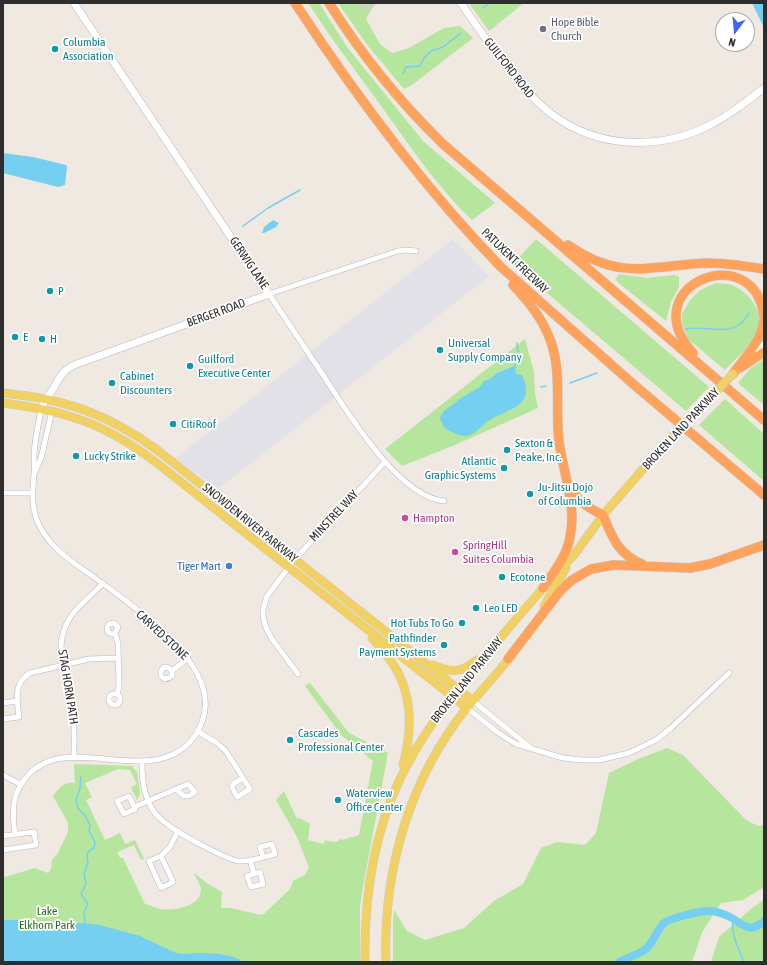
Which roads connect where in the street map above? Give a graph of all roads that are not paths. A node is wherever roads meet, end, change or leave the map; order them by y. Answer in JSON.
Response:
{"nodes":[{"id":1,"x":74,"y":3,"type":"edge"},
{"id":2,"x":295,"y":3,"type":"edge"},
{"id":3,"x":328,"y":3,"type":"edge"},
{"id":4,"x":461,"y":3,"type":"edge"},
{"id":5,"x":764,"y":88,"type":"edge"},
{"id":6,"x":503,"y":197,"type":"junction"},
{"id":7,"x":472,"y":236,"type":"junction"},
{"id":8,"x":416,"y":251,"type":"dead end"},
{"id":9,"x":764,"y":269,"type":"edge"},
{"id":10,"x":269,"y":294,"type":"junction"},
{"id":11,"x":764,"y":318,"type":"edge"},
{"id":12,"x":764,"y":345,"type":"edge"},
{"id":13,"x":764,"y":352,"type":"edge"},
{"id":14,"x":733,"y":374,"type":"junction"},
{"id":15,"x":716,"y":379,"type":"junction"},
{"id":16,"x":3,"y":392,"type":"edge"},
{"id":17,"x":739,"y":399,"type":"junction"},
{"id":18,"x":49,"y":400,"type":"junction"},
{"id":19,"x":3,"y":403,"type":"edge"},
{"id":20,"x":42,"y":409,"type":"junction"},
{"id":21,"x":52,"y":411,"type":"junction"},
{"id":22,"x":764,"y":416,"type":"edge"},
{"id":23,"x":764,"y":420,"type":"edge"},
{"id":24,"x":385,"y":462,"type":"junction"},
{"id":25,"x":34,"y":473,"type":"junction"},
{"id":26,"x":568,"y":486,"type":"junction"},
{"id":27,"x":3,"y":493,"type":"edge"},
{"id":28,"x":32,"y":493,"type":"junction"},
{"id":29,"x":764,"y":495,"type":"edge"},
{"id":30,"x":444,"y":501,"type":"dead end"},
{"id":31,"x":603,"y":515,"type":"junction"},
{"id":32,"x":764,"y":545,"type":"edge"},
{"id":33,"x":574,"y":555,"type":"junction"},
{"id":34,"x":295,"y":559,"type":"junction"},
{"id":35,"x":645,"y":566,"type":"junction"},
{"id":36,"x":288,"y":567,"type":"junction"},
{"id":37,"x":103,"y":583,"type":"junction"},
{"id":38,"x":544,"y":588,"type":"junction"},
{"id":39,"x":354,"y":619,"type":"junction"},
{"id":40,"x":115,"y":633,"type":"dead end"},
{"id":41,"x":493,"y":646,"type":"junction"},
{"id":42,"x":118,"y":658,"type":"junction"},
{"id":43,"x":188,"y":658,"type":"junction"},
{"id":44,"x":508,"y":659,"type":"junction"},
{"id":45,"x":423,"y":660,"type":"junction"},
{"id":46,"x":63,"y":665,"type":"junction"},
{"id":47,"x":172,"y":671,"type":"dead end"},
{"id":48,"x":729,"y":673,"type":"dead end"},
{"id":49,"x":298,"y":674,"type":"dead end"},
{"id":50,"x":458,"y":688,"type":"junction"},
{"id":51,"x":117,"y":694,"type":"dead end"},
{"id":52,"x":451,"y":696,"type":"junction"},
{"id":53,"x":17,"y":701,"type":"junction"},
{"id":54,"x":473,"y":701,"type":"junction"},
{"id":55,"x":3,"y":703,"type":"edge"},
{"id":56,"x":467,"y":708,"type":"junction"},
{"id":57,"x":3,"y":719,"type":"edge"},
{"id":58,"x":197,"y":731,"type":"junction"},
{"id":59,"x":531,"y":748,"type":"junction"},
{"id":60,"x":74,"y":758,"type":"junction"},
{"id":61,"x":142,"y":761,"type":"junction"},
{"id":62,"x":3,"y":775,"type":"edge"},
{"id":63,"x":242,"y":778,"type":"dead end"},
{"id":64,"x":400,"y":779,"type":"junction"},
{"id":65,"x":20,"y":784,"type":"junction"},
{"id":66,"x":176,"y":789,"type":"dead end"},
{"id":67,"x":148,"y":801,"type":"junction"},
{"id":68,"x":134,"y":807,"type":"dead end"},
{"id":69,"x":178,"y":832,"type":"junction"},
{"id":70,"x":15,"y":835,"type":"junction"},
{"id":71,"x":3,"y":836,"type":"edge"},
{"id":72,"x":3,"y":850,"type":"edge"},
{"id":73,"x":161,"y":856,"type":"junction"},
{"id":74,"x":263,"y":857,"type":"dead end"},
{"id":75,"x":250,"y":860,"type":"junction"},
{"id":76,"x":254,"y":874,"type":"dead end"},
{"id":77,"x":366,"y":962,"type":"edge"},
{"id":78,"x":386,"y":962,"type":"edge"}],
"edges":[{"from":1,"to":10,"type":"street","name":"GERWIG LANE"},
{"from":2,"to":7,"type":"highway","name":"PATUXENT FREEWAY"},
{"from":3,"to":6,"type":"highway"},
{"from":4,"to":5,"type":"street","name":"GUILFORD ROAD"},
{"from":6,"to":9,"type":"highway"},
{"from":6,"to":15,"type":"highway"},
{"from":7,"to":26,"type":"highway"},
{"from":7,"to":29,"type":"highway","name":"PATUXENT FREEWAY"},
{"from":8,"to":10,"type":"street","name":"BERGER ROAD"},
{"from":10,"to":18,"type":"street","name":"BERGER ROAD"},
{"from":10,"to":24,"type":"street","name":"GERWIG LANE"},
{"from":11,"to":14,"type":"highway"},
{"from":11,"to":15,"type":"highway"},
{"from":12,"to":14,"type":"street","name":"BROKEN LAND PARKWAY"},
{"from":13,"to":14,"type":"highway"},
{"from":14,"to":31,"type":"main road","name":"BROKEN LAND PARKWAY","bridge":true},
{"from":15,"to":17,"type":"highway"},
{"from":16,"to":18,"type":"main road","name":"SNOWDEN RIVER PARKWAY"},
{"from":17,"to":22,"type":"highway"},
{"from":17,"to":23,"type":"highway"},
{"from":18,"to":20,"type":"street","name":"BERGER ROAD"},
{"from":18,"to":21,"type":"street","name":"BERGER ROAD"},
{"from":18,"to":34,"type":"main road","name":"SNOWDEN RIVER PARKWAY"},
{"from":19,"to":20,"type":"main road","name":"SNOWDEN RIVER PARKWAY"},
{"from":20,"to":21,"type":"main road","name":"SNOWDEN RIVER PARKWAY"},
{"from":20,"to":25,"type":"street","name":"CARVED STONE"},
{"from":21,"to":25,"type":"street","name":"CARVED STONE"},
{"from":21,"to":36,"type":"main road","name":"SNOWDEN RIVER PARKWAY"},
{"from":24,"to":30,"type":"street","name":"GERWIG LANE"},
{"from":24,"to":34,"type":"street","name":"MINSTREL WAY"},
{"from":25,"to":28,"type":"street","name":"CARVED STONE"},
{"from":26,"to":31,"type":"highway"},
{"from":26,"to":38,"type":"highway"},
{"from":27,"to":28,"type":"street"},
{"from":28,"to":37,"type":"street","name":"CARVED STONE"},
{"from":31,"to":33,"type":"main road","name":"BROKEN LAND PARKWAY"},
{"from":31,"to":35,"type":"highway"},
{"from":32,"to":35,"type":"highway"},
{"from":33,"to":38,"type":"main road","name":"BROKEN LAND PARKWAY"},
{"from":33,"to":44,"type":"main road","name":"BROKEN LAND PARKWAY"},
{"from":34,"to":36,"type":"street","name":"MINSTREL WAY"},
{"from":34,"to":45,"type":"main road","name":"SNOWDEN RIVER PARKWAY"},
{"from":35,"to":44,"type":"highway"},
{"from":36,"to":39,"type":"main road","name":"SNOWDEN RIVER PARKWAY"},
{"from":36,"to":49,"type":"street","name":"MINSTREL WAY"},
{"from":37,"to":43,"type":"street","name":"CARVED STONE"},
{"from":37,"to":46,"type":"street","name":"STAG HORN PATH"},
{"from":38,"to":41,"type":"main road","name":"BROKEN LAND PARKWAY"},
{"from":39,"to":52,"type":"main road","name":"SNOWDEN RIVER PARKWAY"},
{"from":39,"to":64,"type":"main road"},
{"from":40,"to":42,"type":"street"},
{"from":41,"to":45,"type":"main road"},
{"from":41,"to":50,"type":"main road","name":"BROKEN LAND PARKWAY"},
{"from":42,"to":46,"type":"street"},
{"from":42,"to":51,"type":"street"},
{"from":43,"to":47,"type":"street"},
{"from":43,"to":58,"type":"street","name":"CARVED STONE"},
{"from":44,"to":54,"type":"main road","name":"BROKEN LAND PARKWAY"},
{"from":45,"to":50,"type":"main road","name":"SNOWDEN RIVER PARKWAY"},
{"from":46,"to":53,"type":"street"},
{"from":46,"to":60,"type":"street","name":"STAG HORN PATH"},
{"from":48,"to":59,"type":"street"},
{"from":50,"to":52,"type":"main road","name":"BROKEN LAND PARKWAY"},
{"from":50,"to":54,"type":"main road","name":"SNOWDEN RIVER PARKWAY"},
{"from":52,"to":56,"type":"main road","name":"SNOWDEN RIVER PARKWAY"},
{"from":52,"to":64,"type":"main road","name":"BROKEN LAND PARKWAY"},
{"from":53,"to":55,"type":"street"},
{"from":53,"to":57,"type":"street"},
{"from":54,"to":56,"type":"main road","name":"BROKEN LAND PARKWAY"},
{"from":54,"to":59,"type":"street"},
{"from":56,"to":59,"type":"street"},
{"from":56,"to":78,"type":"main road","name":"BROKEN LAND PARKWAY"},
{"from":58,"to":61,"type":"street","name":"CARVED STONE"},
{"from":58,"to":63,"type":"street"},
{"from":60,"to":61,"type":"street","name":"CARVED STONE"},
{"from":60,"to":65,"type":"street","name":"CARVED STONE"},
{"from":61,"to":67,"type":"street"},
{"from":62,"to":65,"type":"street"},
{"from":64,"to":77,"type":"main road","name":"BROKEN LAND PARKWAY"},
{"from":65,"to":70,"type":"street","name":"CARVED STONE"},
{"from":66,"to":67,"type":"street"},
{"from":67,"to":68,"type":"street"},
{"from":67,"to":69,"type":"street"},
{"from":69,"to":73,"type":"street"},
{"from":69,"to":75,"type":"street"},
{"from":70,"to":71,"type":"street"},
{"from":70,"to":72,"type":"street"},
{"from":73,"to":73,"type":"street"},
{"from":74,"to":75,"type":"street"},
{"from":75,"to":76,"type":"street"}]}
